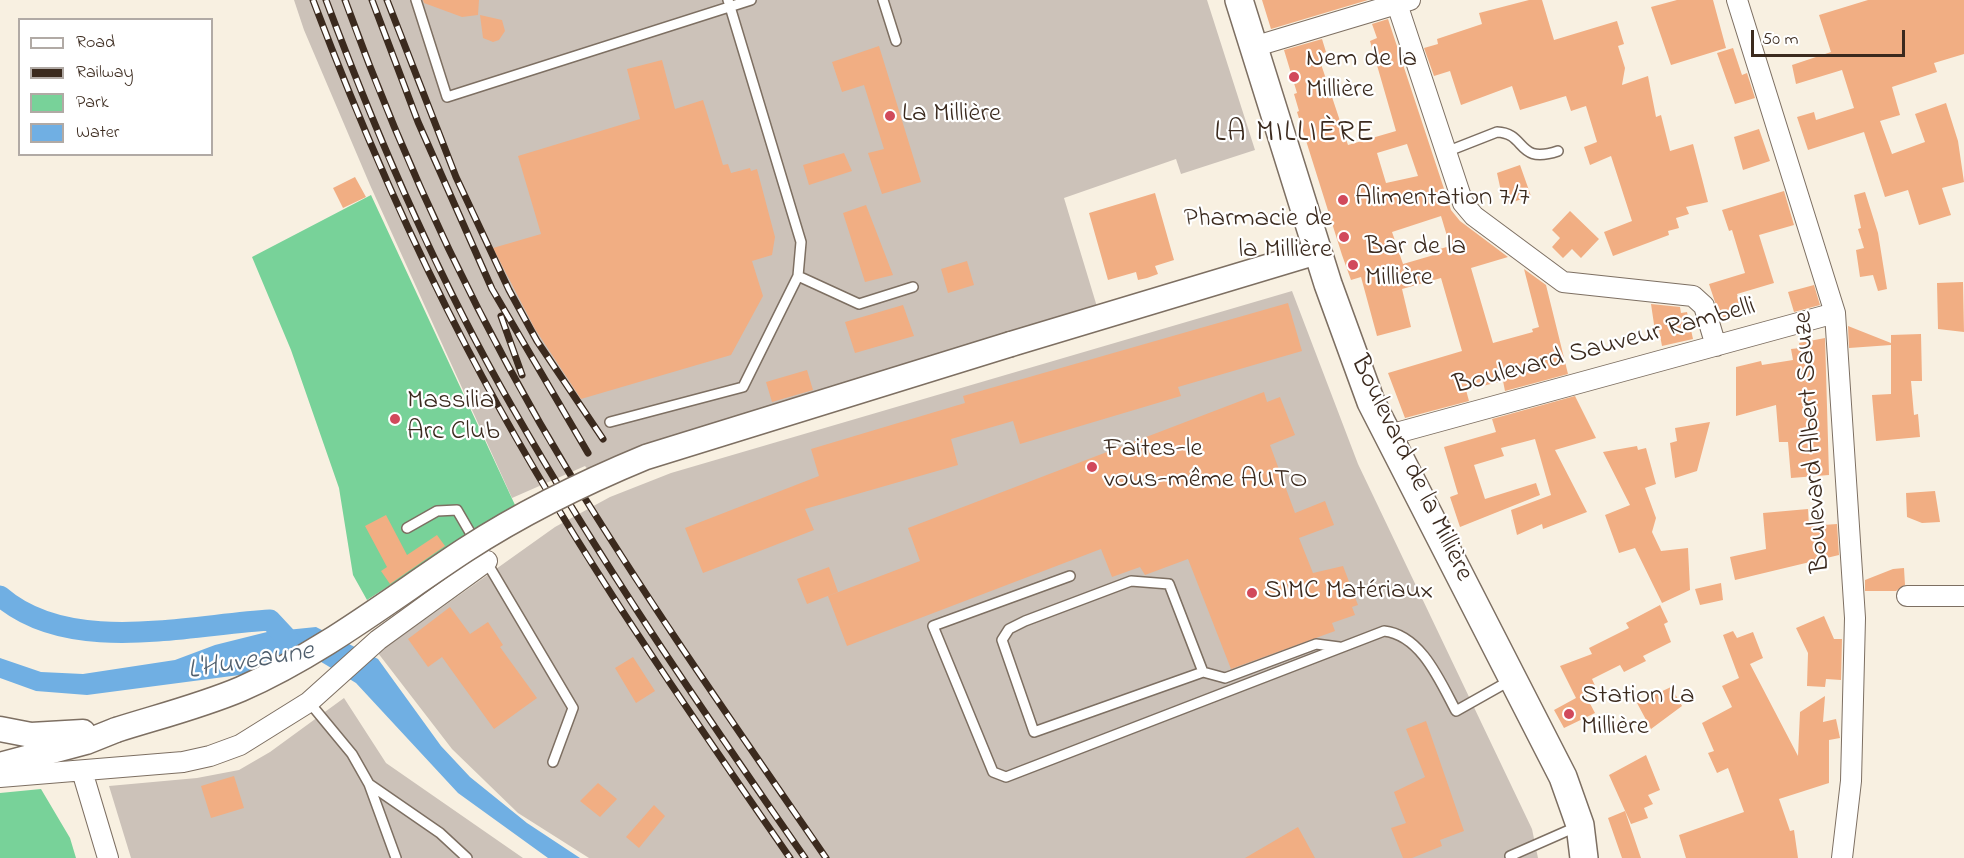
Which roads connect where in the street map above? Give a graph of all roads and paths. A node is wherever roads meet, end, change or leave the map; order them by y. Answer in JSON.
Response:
{"nodes":[{"id":1,"x":416,"y":0,"type":"edge"},
{"id":2,"x":751,"y":0,"type":"edge"},
{"id":3,"x":883,"y":0,"type":"edge"},
{"id":4,"x":1239,"y":0,"type":"edge"},
{"id":5,"x":1737,"y":0,"type":"edge"},
{"id":6,"x":1403,"y":2,"type":"edge"},
{"id":7,"x":729,"y":3,"type":"edge"},
{"id":8,"x":896,"y":41,"type":"dead end"},
{"id":9,"x":1253,"y":47,"type":"junction"},
{"id":10,"x":1558,"y":151,"type":"dead end"},
{"id":11,"x":1446,"y":152,"type":"junction"},
{"id":12,"x":1317,"y":252,"type":"junction"},
{"id":13,"x":798,"y":276,"type":"junction"},
{"id":14,"x":913,"y":287,"type":"dead end"},
{"id":15,"x":1835,"y":313,"type":"junction"},
{"id":16,"x":1716,"y":346,"type":"junction"},
{"id":17,"x":610,"y":422,"type":"dead end"},
{"id":18,"x":1389,"y":435,"type":"junction"},
{"id":19,"x":407,"y":528,"type":"dead end"},
{"id":20,"x":487,"y":561,"type":"junction"},
{"id":21,"x":1070,"y":576,"type":"dead end"},
{"id":22,"x":1907,"y":596,"type":"dead end"},
{"id":23,"x":1964,"y":596,"type":"edge"},
{"id":24,"x":1342,"y":647,"type":"junction"},
{"id":25,"x":1203,"y":672,"type":"junction"},
{"id":26,"x":1513,"y":679,"type":"junction"},
{"id":27,"x":309,"y":702,"type":"junction"},
{"id":28,"x":0,"y":729,"type":"edge"},
{"id":29,"x":116,"y":730,"type":"junction"},
{"id":30,"x":553,"y":762,"type":"dead end"},
{"id":31,"x":0,"y":765,"type":"edge"},
{"id":32,"x":82,"y":771,"type":"junction"},
{"id":33,"x":0,"y":777,"type":"edge"},
{"id":34,"x":369,"y":784,"type":"junction"},
{"id":35,"x":1580,"y":825,"type":"junction"},
{"id":36,"x":1510,"y":856,"type":"dead end"},
{"id":37,"x":108,"y":858,"type":"edge"},
{"id":38,"x":396,"y":858,"type":"edge"},
{"id":39,"x":467,"y":858,"type":"edge"},
{"id":40,"x":1584,"y":858,"type":"edge"},
{"id":41,"x":1842,"y":858,"type":"edge"}],
"edges":[{"from":1,"to":7,"type":"lane"},
{"from":2,"to":7,"type":"lane"},
{"from":3,"to":8,"type":"lane"},
{"from":4,"to":9,"type":"main road","name":"Boulevard de la Millière"},
{"from":5,"to":15,"type":"street","name":"Boulevard Albert Sauze"},
{"from":6,"to":9,"type":"street"},
{"from":6,"to":11,"type":"street"},
{"from":7,"to":13,"type":"lane"},
{"from":9,"to":12,"type":"main road","name":"Boulevard de la Millière"},
{"from":10,"to":11,"type":"lane"},
{"from":11,"to":16,"type":"street"},
{"from":12,"to":18,"type":"main road","name":"Boulevard de la Millière"},
{"from":12,"to":29,"type":"street","bridge":true},
{"from":13,"to":14,"type":"lane"},
{"from":13,"to":17,"type":"lane"},
{"from":15,"to":16,"type":"street","name":"Boulevard Sauveur Rambelli"},
{"from":15,"to":41,"type":"street","name":"Boulevard Albert Sauze"},
{"from":16,"to":18,"type":"street","name":"Boulevard Sauveur Rambelli"},
{"from":18,"to":26,"type":"main road","name":"Boulevard de la Millière"},
{"from":19,"to":20,"type":"lane"},
{"from":20,"to":27,"type":"street"},
{"from":20,"to":30,"type":"lane"},
{"from":21,"to":24,"type":"lane"},
{"from":22,"to":23,"type":"street"},
{"from":24,"to":25,"type":"lane"},
{"from":24,"to":26,"type":"lane"},
{"from":25,"to":25,"type":"lane"},
{"from":26,"to":35,"type":"main road","name":"Boulevard de la Millière"},
{"from":27,"to":32,"type":"street"},
{"from":27,"to":34,"type":"lane"},
{"from":28,"to":29,"type":"street"},
{"from":29,"to":31,"type":"street"},
{"from":32,"to":33,"type":"street"},
{"from":32,"to":37,"type":"street"},
{"from":34,"to":38,"type":"lane"},
{"from":34,"to":39,"type":"lane"},
{"from":35,"to":36,"type":"lane"},
{"from":35,"to":40,"type":"main road","name":"Boulevard de la Millière"}]}
